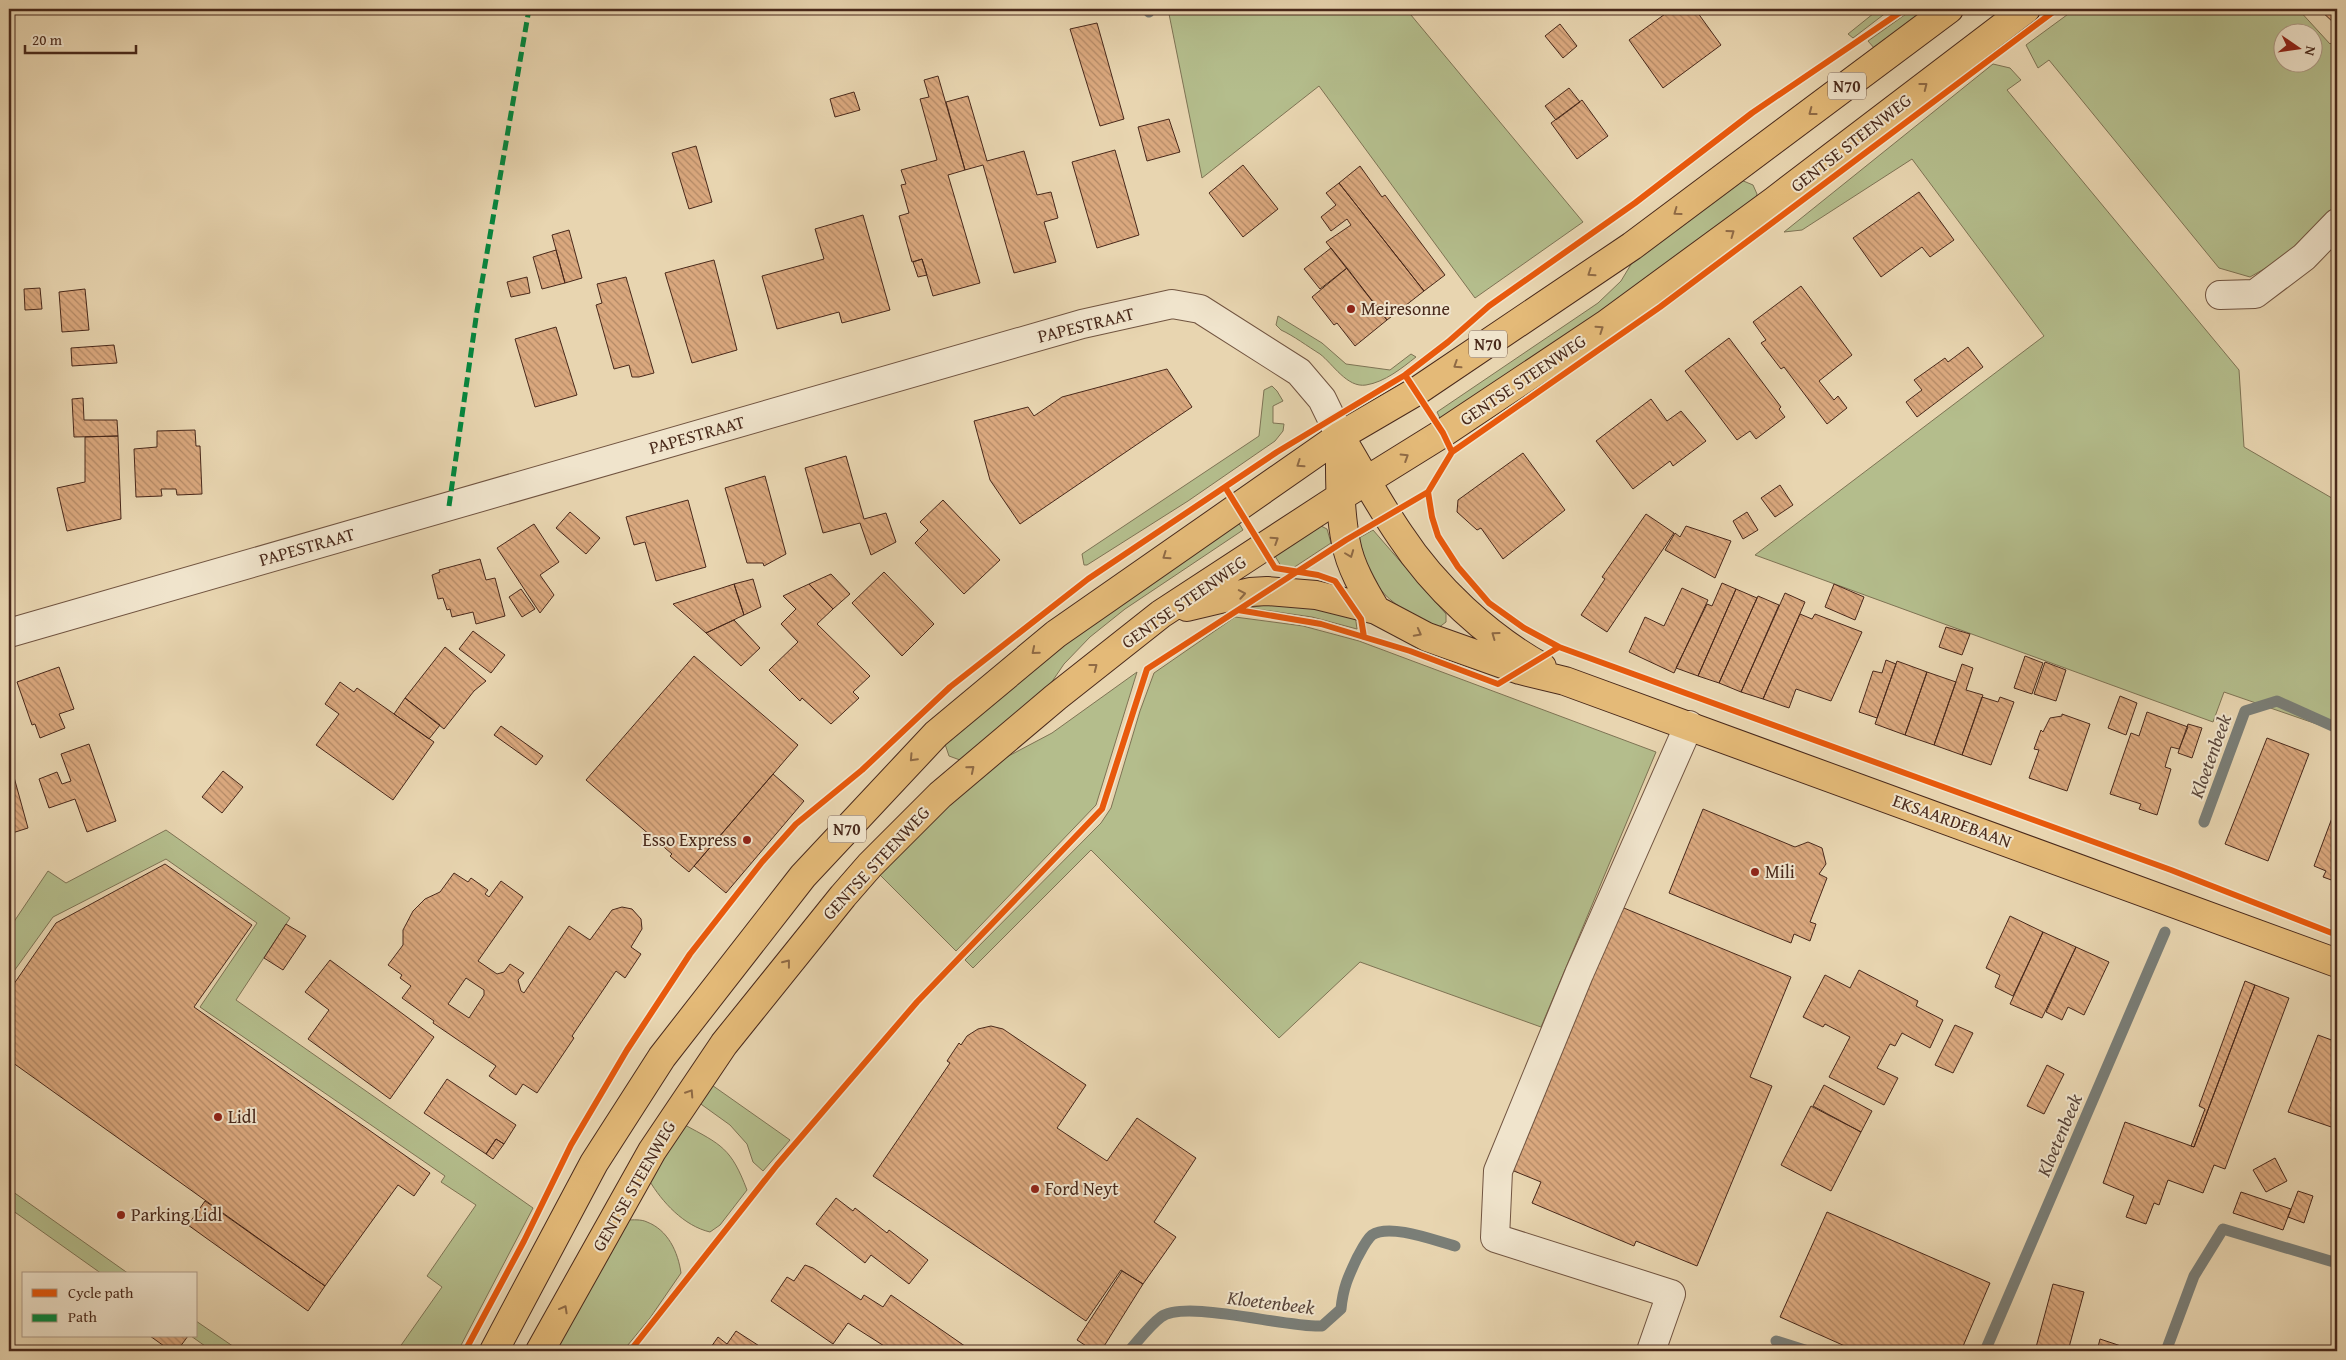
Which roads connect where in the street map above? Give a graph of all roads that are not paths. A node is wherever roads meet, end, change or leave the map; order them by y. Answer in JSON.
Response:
{"nodes":[{"id":1,"x":1948,"y":9,"type":"edge"},
{"id":2,"x":2026,"y":9,"type":"edge"},
{"id":3,"x":2337,"y":223,"type":"edge"},
{"id":4,"x":2220,"y":295,"type":"dead end"},
{"id":5,"x":1340,"y":436,"type":"junction"},
{"id":6,"x":1368,"y":480,"type":"junction"},
{"id":7,"x":1340,"y":497,"type":"junction"},
{"id":8,"x":1376,"y":610,"type":"junction"},
{"id":9,"x":1161,"y":614,"type":"junction"},
{"id":10,"x":9,"y":633,"type":"edge"},
{"id":11,"x":1566,"y":681,"type":"junction"},
{"id":12,"x":1689,"y":725,"type":"junction"},
{"id":13,"x":2337,"y":963,"type":"edge"},
{"id":14,"x":494,"y":1351,"type":"edge"},
{"id":15,"x":540,"y":1351,"type":"edge"},
{"id":16,"x":1651,"y":1351,"type":"edge"}],
"edges":[{"from":1,"to":5,"type":"main road","number":"N70","one_way":true},
{"from":6,"to":2,"type":"main road","name":"GENTSE STEENWEG","number":"N70","one_way":true},
{"from":3,"to":4,"type":"street"},
{"from":5,"to":6,"type":"main road","name":"EKSAARDEBAAN"},
{"from":5,"to":7,"type":"main road"},
{"from":5,"to":10,"type":"street","name":"PAPESTRAAT"},
{"from":5,"to":14,"type":"main road","number":"N70","one_way":true},
{"from":6,"to":7,"type":"main road","name":"GENTSE STEENWEG","number":"N70"},
{"from":11,"to":6,"type":"main road","name":"EKSAARDEBAAN","one_way":true},
{"from":7,"to":8,"type":"main road","one_way":true},
{"from":9,"to":7,"type":"main road","name":"GENTSE STEENWEG","number":"N70","one_way":true},
{"from":9,"to":8,"type":"main road","name":"EKSAARDEBAAN","one_way":true},
{"from":8,"to":11,"type":"main road","name":"EKSAARDEBAAN","one_way":true},
{"from":15,"to":9,"type":"main road","name":"GENTSE STEENWEG","number":"N70","one_way":true},
{"from":11,"to":12,"type":"main road","name":"EKSAARDEBAAN"},
{"from":12,"to":13,"type":"main road","name":"EKSAARDEBAAN"},
{"from":12,"to":16,"type":"street"}]}
